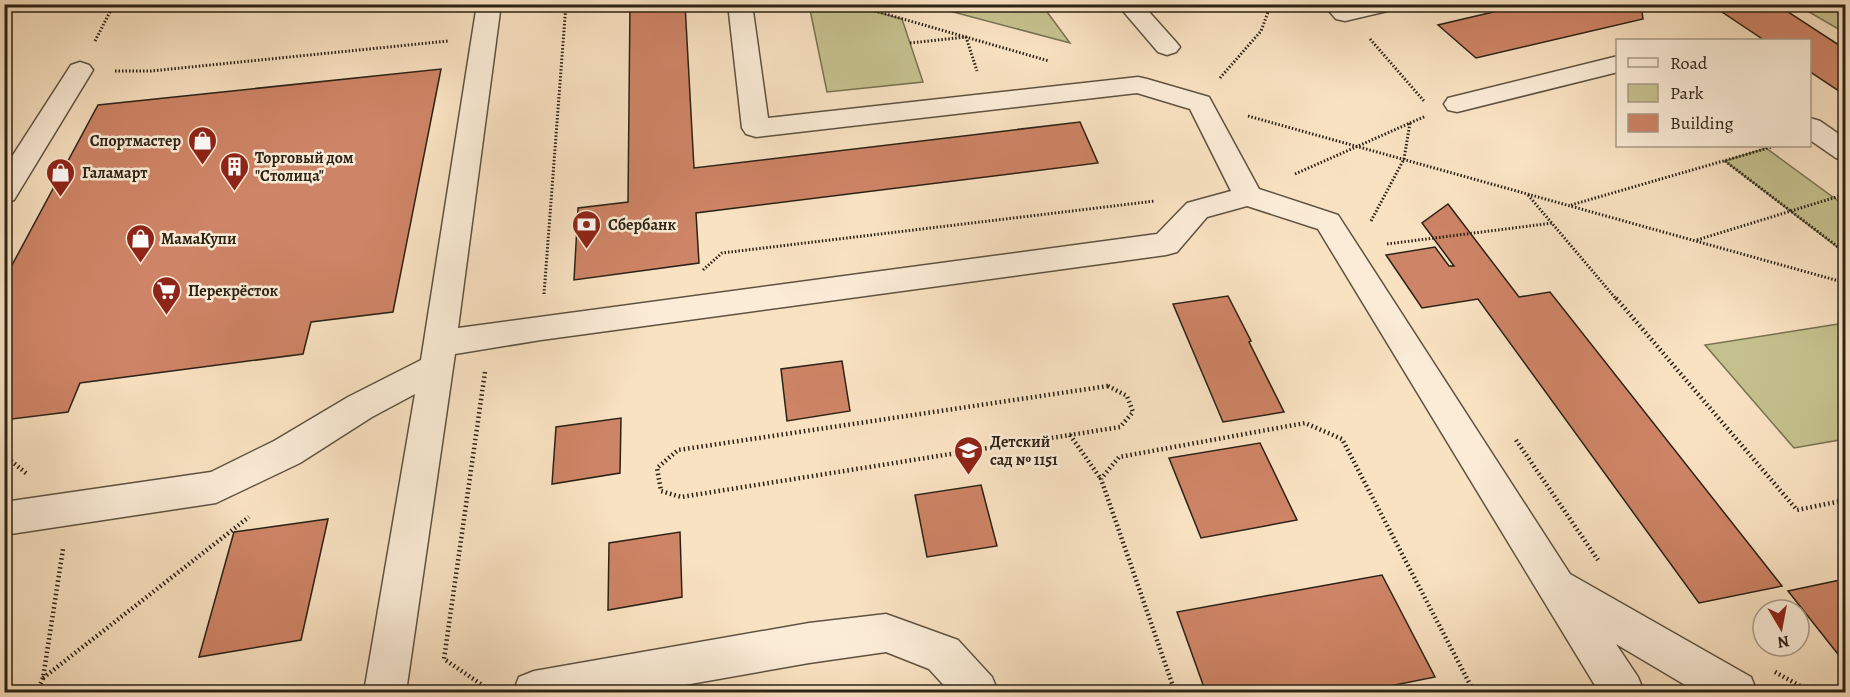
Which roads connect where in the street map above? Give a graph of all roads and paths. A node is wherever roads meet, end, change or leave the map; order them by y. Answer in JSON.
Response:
{"nodes":[{"id":1,"x":114,"y":4,"type":"edge"},
{"id":2,"x":489,"y":4,"type":"edge"},
{"id":3,"x":566,"y":4,"type":"edge"},
{"id":4,"x":740,"y":4,"type":"edge"},
{"id":5,"x":851,"y":4,"type":"edge"},
{"id":6,"x":1129,"y":4,"type":"edge"},
{"id":7,"x":1271,"y":4,"type":"edge"},
{"id":8,"x":1388,"y":4,"type":"edge"},
{"id":9,"x":1340,"y":9,"type":"edge"},
{"id":10,"x":483,"y":37,"type":"junction"},
{"id":11,"x":966,"y":37,"type":"junction"},
{"id":12,"x":910,"y":43,"type":"dead end"},
{"id":13,"x":1167,"y":47,"type":"dead end"},
{"id":14,"x":1057,"y":63,"type":"dead end"},
{"id":15,"x":1616,"y":64,"type":"edge"},
{"id":16,"x":80,"y":70,"type":"junction"},
{"id":17,"x":1200,"y":103,"type":"junction"},
{"id":18,"x":1457,"y":104,"type":"joint"},
{"id":19,"x":1811,"y":129,"type":"edge"},
{"id":20,"x":1354,"y":146,"type":"junction"},
{"id":21,"x":1771,"y":147,"type":"edge"},
{"id":22,"x":1845,"y":152,"type":"edge"},
{"id":23,"x":1404,"y":159,"type":"junction"},
{"id":24,"x":1725,"y":161,"type":"junction"},
{"id":25,"x":4,"y":194,"type":"edge"},
{"id":26,"x":1528,"y":194,"type":"junction"},
{"id":27,"x":1845,"y":194,"type":"edge"},
{"id":28,"x":1248,"y":196,"type":"junction"},
{"id":29,"x":1165,"y":200,"type":"dead end"},
{"id":30,"x":1570,"y":205,"type":"junction"},
{"id":31,"x":1790,"y":211,"type":"junction"},
{"id":32,"x":1553,"y":224,"type":"junction"},
{"id":33,"x":1696,"y":241,"type":"junction"},
{"id":34,"x":1845,"y":253,"type":"edge"},
{"id":35,"x":1364,"y":257,"type":"junction"},
{"id":36,"x":701,"y":272,"type":"dead end"},
{"id":37,"x":1845,"y":283,"type":"edge"},
{"id":38,"x":554,"y":294,"type":"dead end"},
{"id":39,"x":439,"y":356,"type":"junction"},
{"id":40,"x":486,"y":371,"type":"dead end"},
{"id":41,"x":1511,"y":433,"type":"dead end"},
{"id":42,"x":1070,"y":435,"type":"junction"},
{"id":43,"x":1101,"y":480,"type":"junction"},
{"id":44,"x":1845,"y":500,"type":"edge"},
{"id":45,"x":69,"y":509,"type":"junction"},
{"id":46,"x":250,"y":516,"type":"dead end"},
{"id":47,"x":4,"y":519,"type":"edge"},
{"id":48,"x":1602,"y":567,"type":"dead end"},
{"id":49,"x":1556,"y":587,"type":"junction"},
{"id":50,"x":1771,"y":669,"type":"dead end"},
{"id":51,"x":43,"y":678,"type":"junction"},
{"id":52,"x":678,"y":680,"type":"edge"},
{"id":53,"x":37,"y":693,"type":"edge"},
{"id":54,"x":385,"y":693,"type":"edge"},
{"id":55,"x":493,"y":693,"type":"edge"},
{"id":56,"x":534,"y":693,"type":"edge"},
{"id":57,"x":976,"y":693,"type":"edge"},
{"id":58,"x":1175,"y":693,"type":"edge"},
{"id":59,"x":1474,"y":693,"type":"edge"},
{"id":60,"x":1623,"y":693,"type":"edge"},
{"id":61,"x":1736,"y":693,"type":"edge"},
{"id":62,"x":1811,"y":693,"type":"edge"}],
"edges":[{"from":1,"to":16,"type":"path"},
{"from":2,"to":10,"type":"lane"},
{"from":3,"to":38,"type":"path"},
{"from":4,"to":17,"type":"lane"},
{"from":5,"to":11,"type":"path"},
{"from":6,"to":13,"type":"lane"},
{"from":7,"to":17,"type":"path"},
{"from":8,"to":9,"type":"lane"},
{"from":9,"to":18,"type":"path"},
{"from":10,"to":16,"type":"path"},
{"from":10,"to":39,"type":"lane"},
{"from":11,"to":12,"type":"path"},
{"from":11,"to":14,"type":"path"},
{"from":15,"to":18,"type":"lane"},
{"from":16,"to":25,"type":"lane"},
{"from":17,"to":20,"type":"path"},
{"from":17,"to":28,"type":"lane"},
{"from":19,"to":22,"type":"lane"},
{"from":20,"to":23,"type":"path"},
{"from":20,"to":23,"type":"path"},
{"from":20,"to":28,"type":"path"},
{"from":21,"to":24,"type":"path"},
{"from":23,"to":26,"type":"path"},
{"from":23,"to":35,"type":"path"},
{"from":24,"to":30,"type":"path"},
{"from":24,"to":31,"type":"path"},
{"from":26,"to":30,"type":"path"},
{"from":26,"to":32,"type":"path"},
{"from":27,"to":31,"type":"path"},
{"from":28,"to":35,"type":"lane"},
{"from":28,"to":39,"type":"lane"},
{"from":29,"to":36,"type":"path"},
{"from":30,"to":33,"type":"path"},
{"from":31,"to":33,"type":"path"},
{"from":31,"to":34,"type":"path"},
{"from":32,"to":35,"type":"path"},
{"from":32,"to":44,"type":"path"},
{"from":33,"to":37,"type":"path"},
{"from":35,"to":49,"type":"lane"},
{"from":39,"to":45,"type":"lane"},
{"from":39,"to":54,"type":"lane"},
{"from":40,"to":55,"type":"path"},
{"from":41,"to":48,"type":"path"},
{"from":42,"to":42,"type":"path"},
{"from":42,"to":43,"type":"path"},
{"from":43,"to":58,"type":"path"},
{"from":43,"to":59,"type":"path"},
{"from":45,"to":47,"type":"lane"},
{"from":45,"to":51,"type":"path"},
{"from":46,"to":51,"type":"path"},
{"from":49,"to":60,"type":"lane"},
{"from":49,"to":61,"type":"lane"},
{"from":50,"to":62,"type":"path"},
{"from":51,"to":53,"type":"path"},
{"from":52,"to":56,"type":"lane"},
{"from":52,"to":57,"type":"lane"}]}
